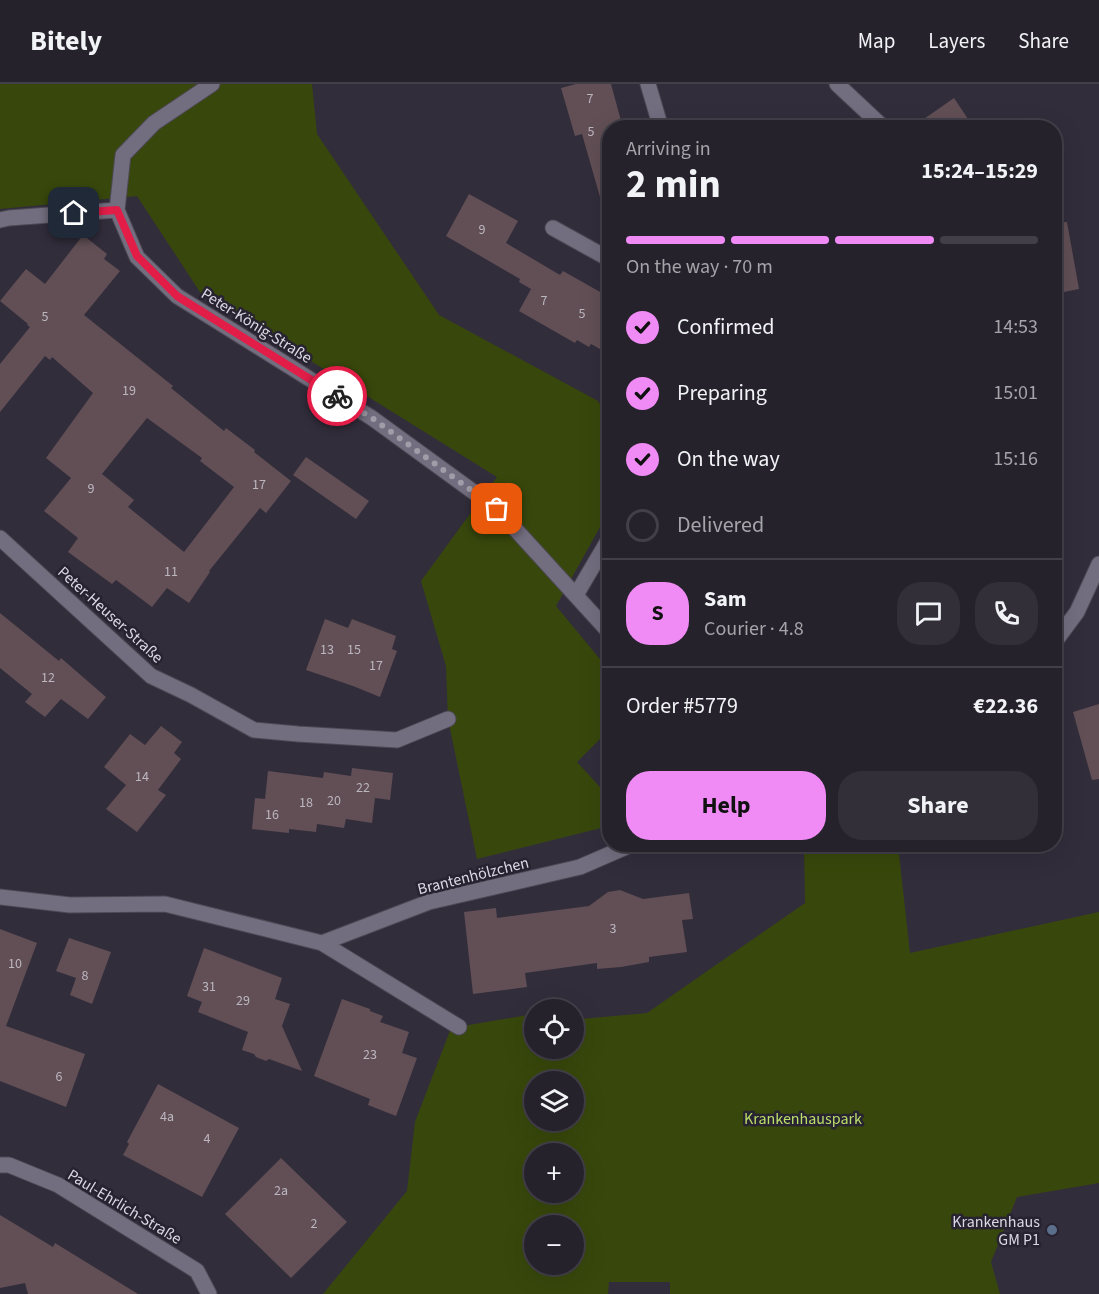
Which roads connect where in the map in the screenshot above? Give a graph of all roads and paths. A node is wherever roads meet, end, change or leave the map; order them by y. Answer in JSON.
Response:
{"nodes":[{"id":1,"x":212,"y":84,"type":"edge"},
{"id":2,"x":648,"y":84,"type":"edge"},
{"id":3,"x":837,"y":84,"type":"edge"},
{"id":4,"x":659,"y":120,"type":"edge"},
{"id":5,"x":875,"y":120,"type":"edge"},
{"id":6,"x":117,"y":210,"type":"junction"},
{"id":7,"x":0,"y":220,"type":"edge"},
{"id":8,"x":553,"y":228,"type":"dead end"},
{"id":9,"x":602,"y":255,"type":"edge"},
{"id":10,"x":0,"y":538,"type":"edge"},
{"id":11,"x":602,"y":551,"type":"edge"},
{"id":12,"x":1099,"y":564,"type":"edge"},
{"id":13,"x":576,"y":595,"type":"junction"},
{"id":14,"x":602,"y":624,"type":"edge"},
{"id":15,"x":1062,"y":632,"type":"edge"},
{"id":16,"x":448,"y":719,"type":"dead end"},
{"id":17,"x":615,"y":852,"type":"edge"},
{"id":18,"x":0,"y":897,"type":"edge"},
{"id":19,"x":322,"y":943,"type":"junction"},
{"id":20,"x":459,"y":1027,"type":"dead end"},
{"id":21,"x":3,"y":1162,"type":"edge"},
{"id":22,"x":209,"y":1294,"type":"edge"}],
"edges":[{"from":1,"to":6,"type":"street","name":"Peter-König-Straße"},
{"from":2,"to":4,"type":"street"},
{"from":3,"to":5,"type":"street"},
{"from":6,"to":7,"type":"street"},
{"from":6,"to":13,"type":"street","name":"Peter-König-Straße"},
{"from":8,"to":9,"type":"street"},
{"from":10,"to":16,"type":"street","name":"Peter-Heuser-Straße"},
{"from":11,"to":13,"type":"street"},
{"from":12,"to":15,"type":"street"},
{"from":13,"to":14,"type":"street","name":"Peter-König-Straße"},
{"from":17,"to":19,"type":"street","name":"Brantenhölzchen"},
{"from":18,"to":19,"type":"street"},
{"from":19,"to":20,"type":"street"},
{"from":21,"to":22,"type":"street","name":"Paul-Ehrlich-Straße"}]}
